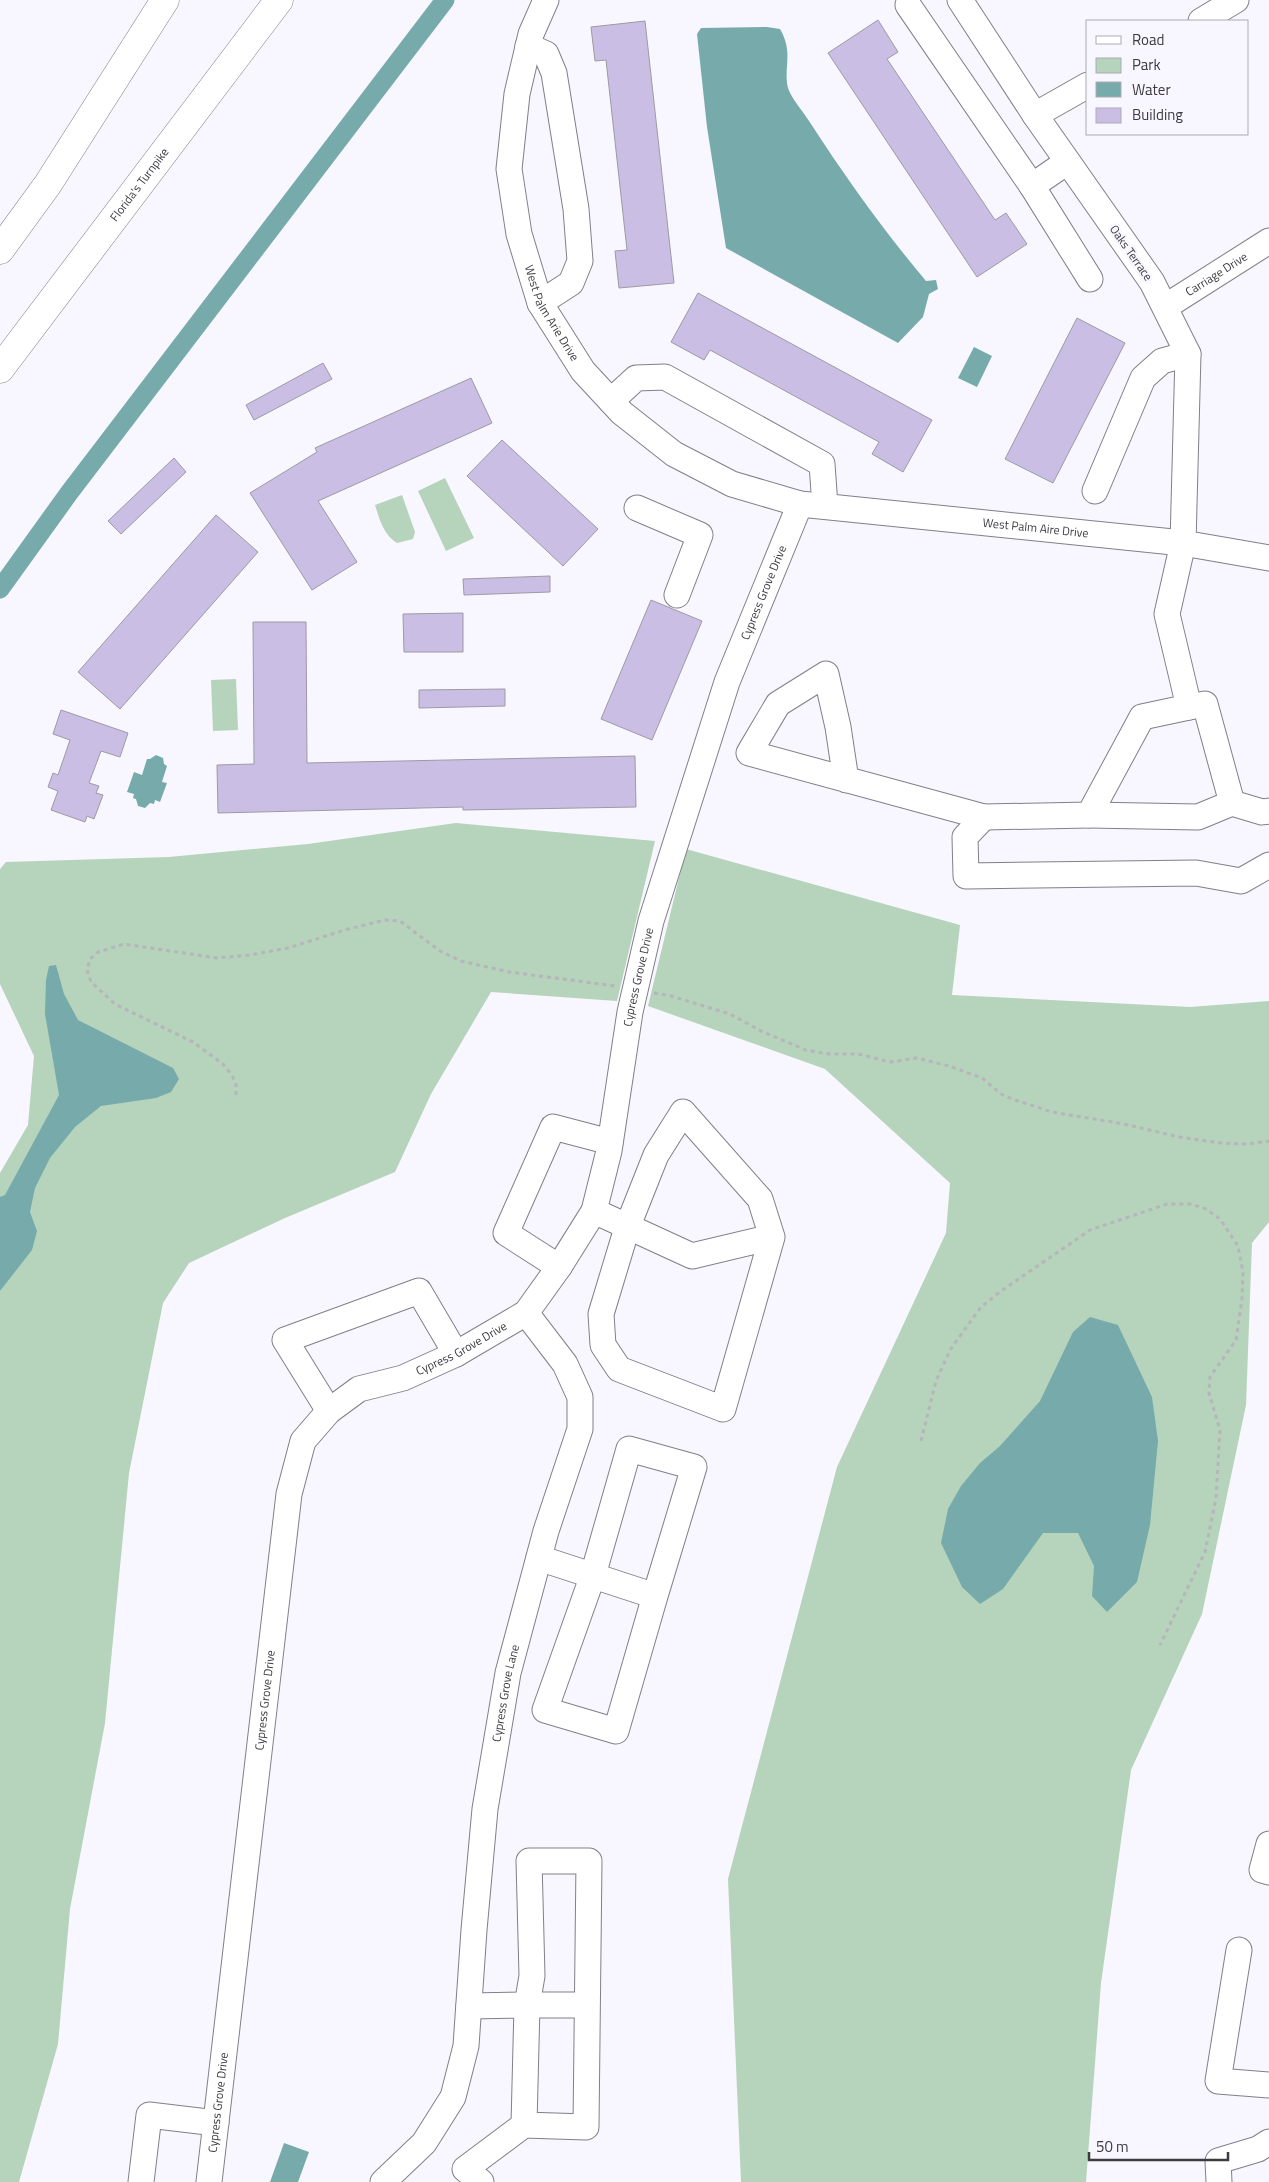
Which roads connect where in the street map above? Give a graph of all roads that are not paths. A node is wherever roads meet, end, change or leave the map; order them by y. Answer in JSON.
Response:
{"nodes":[{"id":1,"x":165,"y":0,"type":"edge"},
{"id":2,"x":279,"y":0,"type":"edge"},
{"id":3,"x":546,"y":0,"type":"edge"},
{"id":4,"x":960,"y":0,"type":"edge"},
{"id":5,"x":1236,"y":0,"type":"edge"},
{"id":6,"x":908,"y":4,"type":"dead end"},
{"id":7,"x":1203,"y":20,"type":"edge"},
{"id":8,"x":528,"y":46,"type":"junction"},
{"id":9,"x":1086,"y":86,"type":"edge"},
{"id":10,"x":1035,"y":115,"type":"junction"},
{"id":11,"x":1067,"y":162,"type":"junction"},
{"id":12,"x":1032,"y":186,"type":"junction"},
{"id":13,"x":1269,"y":241,"type":"edge"},
{"id":14,"x":0,"y":250,"type":"edge"},
{"id":15,"x":1090,"y":279,"type":"dead end"},
{"id":16,"x":540,"y":304,"type":"junction"},
{"id":17,"x":1165,"y":306,"type":"junction"},
{"id":18,"x":1188,"y":354,"type":"junction"},
{"id":19,"x":0,"y":369,"type":"edge"},
{"id":20,"x":611,"y":401,"type":"junction"},
{"id":21,"x":1094,"y":491,"type":"dead end"},
{"id":22,"x":800,"y":504,"type":"junction"},
{"id":23,"x":825,"y":506,"type":"junction"},
{"id":24,"x":636,"y":508,"type":"dead end"},
{"id":25,"x":1183,"y":543,"type":"junction"},
{"id":26,"x":1269,"y":558,"type":"edge"},
{"id":27,"x":677,"y":595,"type":"dead end"},
{"id":28,"x":1189,"y":707,"type":"junction"},
{"id":29,"x":846,"y":780,"type":"junction"},
{"id":30,"x":1232,"y":803,"type":"junction"},
{"id":31,"x":1269,"y":811,"type":"edge"},
{"id":32,"x":1089,"y":816,"type":"junction"},
{"id":33,"x":984,"y":817,"type":"junction"},
{"id":34,"x":1269,"y":865,"type":"edge"},
{"id":35,"x":610,"y":1142,"type":"junction"},
{"id":36,"x":594,"y":1210,"type":"junction"},
{"id":37,"x":627,"y":1228,"type":"junction"},
{"id":38,"x":772,"y":1237,"type":"junction"},
{"id":39,"x":559,"y":1267,"type":"junction"},
{"id":40,"x":526,"y":1313,"type":"junction"},
{"id":41,"x":456,"y":1354,"type":"junction"},
{"id":42,"x":329,"y":1411,"type":"junction"},
{"id":43,"x":539,"y":1558,"type":"junction"},
{"id":44,"x":593,"y":1575,"type":"junction"},
{"id":45,"x":655,"y":1596,"type":"junction"},
{"id":46,"x":1269,"y":1844,"type":"edge"},
{"id":47,"x":1269,"y":1872,"type":"edge"},
{"id":48,"x":1239,"y":1950,"type":"dead end"},
{"id":49,"x":527,"y":2005,"type":"junction"},
{"id":50,"x":587,"y":2005,"type":"junction"},
{"id":51,"x":469,"y":2006,"type":"junction"},
{"id":52,"x":1269,"y":2085,"type":"edge"},
{"id":53,"x":216,"y":2123,"type":"junction"},
{"id":54,"x":524,"y":2125,"type":"junction"},
{"id":55,"x":1269,"y":2142,"type":"edge"},
{"id":56,"x":142,"y":2182,"type":"edge"},
{"id":57,"x":209,"y":2182,"type":"edge"},
{"id":58,"x":384,"y":2182,"type":"edge"},
{"id":59,"x":481,"y":2182,"type":"edge"},
{"id":60,"x":1219,"y":2182,"type":"edge"}],
"edges":[{"from":1,"to":14,"type":"highway"},
{"from":2,"to":19,"type":"highway","name":"Florida's Turnpike"},
{"from":3,"to":8,"type":"street","name":"West Palm Arie Drive"},
{"from":4,"to":10,"type":"street","name":"Oaks Terrace"},
{"from":5,"to":7,"type":"street"},
{"from":6,"to":12,"type":"street"},
{"from":8,"to":16,"type":"street","name":"West Palm Arie Drive"},
{"from":8,"to":16,"type":"street"},
{"from":9,"to":10,"type":"street"},
{"from":10,"to":11,"type":"street","name":"Oaks Terrace"},
{"from":11,"to":12,"type":"street"},
{"from":11,"to":17,"type":"street","name":"Oaks Terrace"},
{"from":12,"to":15,"type":"street"},
{"from":13,"to":17,"type":"street","name":"Carriage Drive"},
{"from":16,"to":20,"type":"street","name":"West Palm Arie Drive"},
{"from":17,"to":18,"type":"street","name":"Oaks Terrace"},
{"from":18,"to":21,"type":"street"},
{"from":18,"to":25,"type":"street","name":"Oaks Terrace"},
{"from":20,"to":22,"type":"street","name":"West Palm Arie Drive"},
{"from":20,"to":23,"type":"street"},
{"from":22,"to":23,"type":"street","name":"West Palm Aire Drive"},
{"from":22,"to":35,"type":"street","name":"Cypress Grove Drive"},
{"from":23,"to":25,"type":"street","name":"West Palm Aire Drive"},
{"from":24,"to":27,"type":"street"},
{"from":25,"to":26,"type":"street","name":"West Palm Aire Drive"},
{"from":25,"to":28,"type":"street","name":"Oaks Terrace"},
{"from":28,"to":30,"type":"street"},
{"from":28,"to":32,"type":"street"},
{"from":29,"to":29,"type":"street"},
{"from":29,"to":33,"type":"street"},
{"from":30,"to":31,"type":"street"},
{"from":30,"to":32,"type":"street"},
{"from":32,"to":33,"type":"street"},
{"from":33,"to":34,"type":"street"},
{"from":35,"to":36,"type":"street","name":"Cypress Grove Drive"},
{"from":35,"to":39,"type":"street"},
{"from":36,"to":37,"type":"street"},
{"from":36,"to":39,"type":"street","name":"Cypress Grove Drive"},
{"from":37,"to":38,"type":"street"},
{"from":37,"to":38,"type":"street"},
{"from":37,"to":38,"type":"street"},
{"from":39,"to":40,"type":"street","name":"Cypress Grove Drive"},
{"from":40,"to":41,"type":"street","name":"Cypress Grove Drive"},
{"from":40,"to":43,"type":"street","name":"Cypress Grove Lane"},
{"from":41,"to":42,"type":"street","name":"Cypress Grove Drive"},
{"from":41,"to":42,"type":"street"},
{"from":42,"to":53,"type":"street","name":"Cypress Grove Drive"},
{"from":43,"to":44,"type":"street"},
{"from":43,"to":51,"type":"street","name":"Cypress Grove Lane"},
{"from":44,"to":45,"type":"street"},
{"from":44,"to":45,"type":"street"},
{"from":44,"to":45,"type":"street"},
{"from":46,"to":47,"type":"street"},
{"from":48,"to":52,"type":"street"},
{"from":49,"to":50,"type":"street"},
{"from":49,"to":50,"type":"street"},
{"from":49,"to":51,"type":"street"},
{"from":49,"to":54,"type":"street"},
{"from":50,"to":54,"type":"street"},
{"from":51,"to":58,"type":"street","name":"Cypress Grove Lane"},
{"from":53,"to":56,"type":"street"},
{"from":53,"to":57,"type":"street","name":"Cypress Grove Drive"},
{"from":54,"to":59,"type":"street"},
{"from":55,"to":60,"type":"street"}]}
